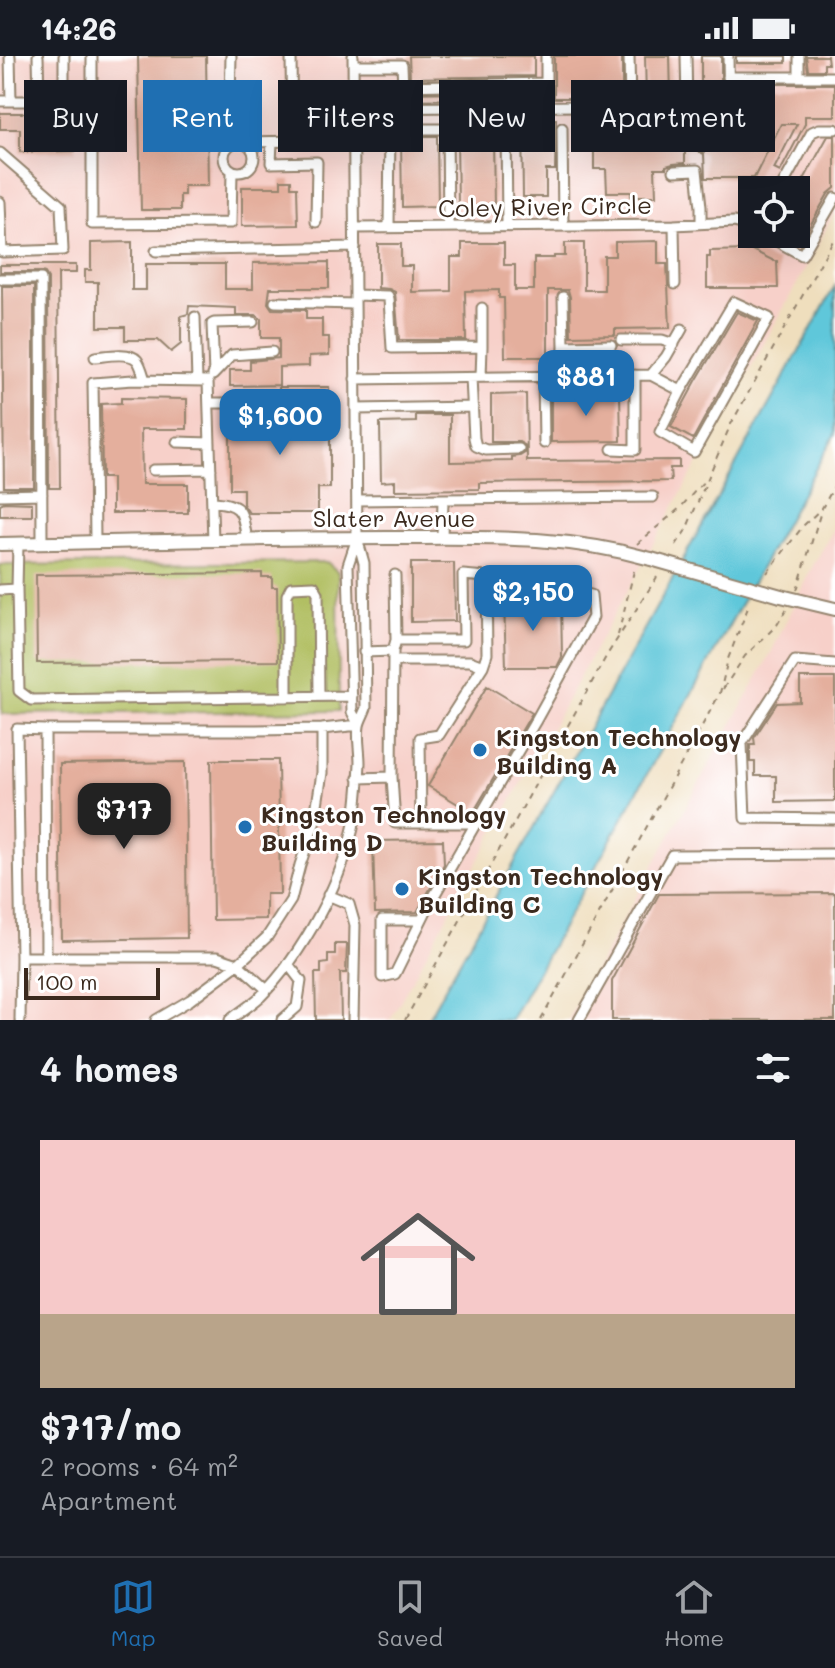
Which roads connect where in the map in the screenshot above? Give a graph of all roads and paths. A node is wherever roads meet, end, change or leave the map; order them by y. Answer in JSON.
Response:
{"nodes":[{"id":1,"x":10,"y":56,"type":"edge"},
{"id":2,"x":38,"y":56,"type":"edge"},
{"id":3,"x":64,"y":56,"type":"edge"},
{"id":4,"x":92,"y":56,"type":"edge"},
{"id":5,"x":231,"y":56,"type":"edge"},
{"id":6,"x":291,"y":56,"type":"edge"},
{"id":7,"x":546,"y":56,"type":"edge"},
{"id":8,"x":629,"y":56,"type":"edge"},
{"id":9,"x":686,"y":56,"type":"edge"},
{"id":10,"x":728,"y":56,"type":"edge"},
{"id":11,"x":799,"y":56,"type":"edge"},
{"id":12,"x":402,"y":60,"type":"edge"},
{"id":13,"x":353,"y":61,"type":"edge"},
{"id":14,"x":728,"y":77,"type":"junction"},
{"id":15,"x":799,"y":77,"type":"junction"},
{"id":16,"x":835,"y":77,"type":"edge"},
{"id":17,"x":39,"y":80,"type":"edge"},
{"id":18,"x":64,"y":80,"type":"edge"},
{"id":19,"x":230,"y":80,"type":"edge"},
{"id":20,"x":291,"y":80,"type":"edge"},
{"id":21,"x":546,"y":80,"type":"edge"},
{"id":22,"x":629,"y":80,"type":"edge"},
{"id":23,"x":686,"y":80,"type":"edge"},
{"id":24,"x":728,"y":80,"type":"edge"},
{"id":25,"x":439,"y":85,"type":"edge"},
{"id":26,"x":5,"y":101,"type":"edge"},
{"id":27,"x":562,"y":128,"type":"dead end"},
{"id":28,"x":835,"y":129,"type":"edge"},
{"id":29,"x":262,"y":142,"type":"edge"},
{"id":30,"x":272,"y":142,"type":"junction"},
{"id":31,"x":278,"y":142,"type":"edge"},
{"id":32,"x":224,"y":152,"type":"edge"},
{"id":33,"x":253,"y":152,"type":"edge"},
{"id":34,"x":354,"y":152,"type":"edge"},
{"id":35,"x":390,"y":152,"type":"edge"},
{"id":36,"x":447,"y":152,"type":"edge"},
{"id":37,"x":506,"y":152,"type":"edge"},
{"id":38,"x":0,"y":153,"type":"edge"},
{"id":39,"x":232,"y":171,"type":"junction"},
{"id":40,"x":674,"y":171,"type":"dead end"},
{"id":41,"x":788,"y":176,"type":"edge"},
{"id":42,"x":835,"y":198,"type":"edge"},
{"id":43,"x":0,"y":202,"type":"edge"},
{"id":44,"x":316,"y":222,"type":"dead end"},
{"id":45,"x":701,"y":223,"type":"junction"},
{"id":46,"x":738,"y":223,"type":"edge"},
{"id":47,"x":674,"y":225,"type":"junction"},
{"id":48,"x":507,"y":226,"type":"junction"},
{"id":49,"x":563,"y":226,"type":"junction"},
{"id":50,"x":389,"y":227,"type":"junction"},
{"id":51,"x":448,"y":227,"type":"junction"},
{"id":52,"x":355,"y":228,"type":"junction"},
{"id":53,"x":835,"y":237,"type":"edge"},
{"id":54,"x":810,"y":241,"type":"edge"},
{"id":55,"x":355,"y":247,"type":"junction"},
{"id":56,"x":789,"y":248,"type":"edge"},
{"id":57,"x":806,"y":248,"type":"edge"},
{"id":58,"x":156,"y":251,"type":"dead end"},
{"id":59,"x":0,"y":279,"type":"edge"},
{"id":60,"x":675,"y":284,"type":"dead end"},
{"id":61,"x":563,"y":297,"type":"dead end"},
{"id":62,"x":355,"y":300,"type":"junction"},
{"id":63,"x":275,"y":302,"type":"dead end"},
{"id":64,"x":482,"y":308,"type":"dead end"},
{"id":65,"x":195,"y":317,"type":"dead end"},
{"id":66,"x":253,"y":322,"type":"dead end"},
{"id":67,"x":682,"y":329,"type":"dead end"},
{"id":68,"x":621,"y":340,"type":"dead end"},
{"id":69,"x":674,"y":344,"type":"junction"},
{"id":70,"x":611,"y":345,"type":"dead end"},
{"id":71,"x":564,"y":346,"type":"junction"},
{"id":72,"x":482,"y":347,"type":"junction"},
{"id":73,"x":272,"y":352,"type":"dead end"},
{"id":74,"x":95,"y":357,"type":"dead end"},
{"id":75,"x":635,"y":375,"type":"junction"},
{"id":76,"x":651,"y":375,"type":"junction"},
{"id":77,"x":543,"y":376,"type":"junction"},
{"id":78,"x":563,"y":376,"type":"junction"},
{"id":79,"x":476,"y":377,"type":"junction"},
{"id":80,"x":211,"y":378,"type":"junction"},
{"id":81,"x":355,"y":379,"type":"junction"},
{"id":82,"x":145,"y":380,"type":"junction"},
{"id":83,"x":197,"y":381,"type":"junction"},
{"id":84,"x":681,"y":391,"type":"junction"},
{"id":85,"x":209,"y":403,"type":"junction"},
{"id":86,"x":246,"y":403,"type":"dead end"},
{"id":87,"x":473,"y":407,"type":"junction"},
{"id":88,"x":356,"y":409,"type":"junction"},
{"id":89,"x":177,"y":442,"type":"dead end"},
{"id":90,"x":210,"y":443,"type":"junction"},
{"id":91,"x":544,"y":443,"type":"dead end"},
{"id":92,"x":519,"y":449,"type":"dead end"},
{"id":93,"x":612,"y":449,"type":"dead end"},
{"id":94,"x":211,"y":469,"type":"junction"},
{"id":95,"x":153,"y":470,"type":"dead end"},
{"id":96,"x":708,"y":476,"type":"junction"},
{"id":97,"x":835,"y":485,"type":"edge"},
{"id":98,"x":42,"y":494,"type":"junction"},
{"id":99,"x":0,"y":495,"type":"edge"},
{"id":100,"x":653,"y":497,"type":"dead end"},
{"id":101,"x":443,"y":499,"type":"junction"},
{"id":102,"x":357,"y":500,"type":"junction"},
{"id":103,"x":212,"y":502,"type":"junction"},
{"id":104,"x":822,"y":508,"type":"junction"},
{"id":105,"x":357,"y":538,"type":"junction"},
{"id":106,"x":442,"y":538,"type":"junction"},
{"id":107,"x":247,"y":540,"type":"junction"},
{"id":108,"x":213,"y":541,"type":"junction"},
{"id":109,"x":95,"y":542,"type":"junction"},
{"id":110,"x":42,"y":543,"type":"junction"},
{"id":111,"x":0,"y":544,"type":"edge"},
{"id":112,"x":18,"y":544,"type":"junction"},
{"id":113,"x":676,"y":545,"type":"dead end"},
{"id":114,"x":639,"y":555,"type":"junction"},
{"id":115,"x":767,"y":573,"type":"dead end"},
{"id":116,"x":395,"y":575,"type":"dead end"},
{"id":117,"x":486,"y":577,"type":"junction"},
{"id":118,"x":657,"y":577,"type":"dead end"},
{"id":119,"x":17,"y":589,"type":"junction"},
{"id":120,"x":0,"y":590,"type":"edge"},
{"id":121,"x":787,"y":598,"type":"junction"},
{"id":122,"x":749,"y":605,"type":"dead end"},
{"id":123,"x":835,"y":609,"type":"edge"},
{"id":124,"x":396,"y":640,"type":"junction"},
{"id":125,"x":617,"y":640,"type":"junction"},
{"id":126,"x":364,"y":652,"type":"junction"},
{"id":127,"x":393,"y":656,"type":"junction"},
{"id":128,"x":835,"y":664,"type":"edge"},
{"id":129,"x":483,"y":666,"type":"junction"},
{"id":130,"x":720,"y":693,"type":"junction"},
{"id":131,"x":319,"y":696,"type":"junction"},
{"id":132,"x":352,"y":696,"type":"junction"},
{"id":133,"x":287,"y":697,"type":"junction"},
{"id":134,"x":359,"y":725,"type":"junction"},
{"id":135,"x":322,"y":729,"type":"junction"},
{"id":136,"x":45,"y":730,"type":"junction"},
{"id":137,"x":392,"y":777,"type":"junction"},
{"id":138,"x":358,"y":778,"type":"junction"},
{"id":139,"x":835,"y":819,"type":"edge"},
{"id":140,"x":421,"y":823,"type":"junction"},
{"id":141,"x":476,"y":823,"type":"junction"},
{"id":142,"x":835,"y":854,"type":"edge"},
{"id":143,"x":328,"y":895,"type":"junction"},
{"id":144,"x":421,"y":920,"type":"junction"},
{"id":145,"x":21,"y":957,"type":"junction"},
{"id":146,"x":46,"y":957,"type":"junction"},
{"id":147,"x":238,"y":964,"type":"junction"},
{"id":148,"x":288,"y":964,"type":"junction"},
{"id":149,"x":266,"y":989,"type":"junction"},
{"id":150,"x":20,"y":1020,"type":"edge"},
{"id":151,"x":156,"y":1020,"type":"edge"},
{"id":152,"x":230,"y":1020,"type":"edge"},
{"id":153,"x":282,"y":1020,"type":"edge"},
{"id":154,"x":353,"y":1020,"type":"edge"},
{"id":155,"x":405,"y":1020,"type":"edge"},
{"id":156,"x":541,"y":1020,"type":"edge"},
{"id":157,"x":579,"y":1020,"type":"edge"}],
"edges":[{"from":1,"to":26,"type":"street"},
{"from":2,"to":17,"type":"street"},
{"from":3,"to":18,"type":"street"},
{"from":4,"to":39,"type":"street"},
{"from":5,"to":19,"type":"street"},
{"from":6,"to":20,"type":"street"},
{"from":7,"to":21,"type":"street"},
{"from":8,"to":22,"type":"street"},
{"from":9,"to":23,"type":"street"},
{"from":10,"to":14,"type":"street"},
{"from":11,"to":15,"type":"street"},
{"from":12,"to":13,"type":"street"},
{"from":12,"to":25,"type":"street"},
{"from":14,"to":15,"type":"street"},
{"from":14,"to":24,"type":"street"},
{"from":15,"to":16,"type":"street"},
{"from":27,"to":49,"type":"street"},
{"from":28,"to":41,"type":"street"},
{"from":29,"to":30,"type":"street"},
{"from":30,"to":31,"type":"street"},
{"from":30,"to":44,"type":"street"},
{"from":32,"to":39,"type":"street"},
{"from":33,"to":39,"type":"street"},
{"from":34,"to":52,"type":"street"},
{"from":35,"to":50,"type":"street"},
{"from":36,"to":51,"type":"street"},
{"from":37,"to":48,"type":"street"},
{"from":38,"to":43,"type":"street"},
{"from":40,"to":45,"type":"street"},
{"from":42,"to":54,"type":"street"},
{"from":45,"to":46,"type":"street","name":"Coley River Circle"},
{"from":45,"to":47,"type":"street","name":"Coley River Circle"},
{"from":47,"to":49,"type":"street","name":"Coley River Circle"},
{"from":47,"to":60,"type":"street"},
{"from":48,"to":49,"type":"street","name":"Coley River Circle"},
{"from":48,"to":51,"type":"street","name":"Coley River Circle"},
{"from":50,"to":51,"type":"street","name":"Coley River Circle"},
{"from":50,"to":52,"type":"street","name":"Coley River Circle"},
{"from":52,"to":55,"type":"street"},
{"from":53,"to":96,"type":"path"},
{"from":55,"to":58,"type":"street"},
{"from":55,"to":62,"type":"street"},
{"from":56,"to":57,"type":"street"},
{"from":59,"to":98,"type":"street"},
{"from":61,"to":71,"type":"street"},
{"from":62,"to":63,"type":"street"},
{"from":62,"to":72,"type":"street"},
{"from":62,"to":81,"type":"street"},
{"from":64,"to":72,"type":"street"},
{"from":65,"to":83,"type":"street"},
{"from":66,"to":80,"type":"street"},
{"from":67,"to":69,"type":"street"},
{"from":68,"to":69,"type":"street"},
{"from":69,"to":76,"type":"street"},
{"from":70,"to":71,"type":"street"},
{"from":71,"to":78,"type":"street"},
{"from":72,"to":79,"type":"street"},
{"from":73,"to":80,"type":"street"},
{"from":74,"to":82,"type":"street"},
{"from":75,"to":76,"type":"street"},
{"from":75,"to":78,"type":"street"},
{"from":75,"to":93,"type":"street"},
{"from":76,"to":84,"type":"street"},
{"from":77,"to":78,"type":"street"},
{"from":77,"to":79,"type":"street"},
{"from":77,"to":91,"type":"street"},
{"from":79,"to":81,"type":"street"},
{"from":79,"to":87,"type":"street"},
{"from":80,"to":83,"type":"street"},
{"from":80,"to":85,"type":"street"},
{"from":81,"to":88,"type":"street"},
{"from":82,"to":83,"type":"street"},
{"from":82,"to":109,"type":"street"},
{"from":84,"to":84,"type":"street"},
{"from":85,"to":86,"type":"street"},
{"from":85,"to":90,"type":"street"},
{"from":87,"to":88,"type":"street"},
{"from":87,"to":92,"type":"street"},
{"from":88,"to":102,"type":"street"},
{"from":89,"to":90,"type":"street"},
{"from":90,"to":94,"type":"street"},
{"from":94,"to":95,"type":"street"},
{"from":94,"to":103,"type":"street"},
{"from":96,"to":113,"type":"path"},
{"from":96,"to":114,"type":"path"},
{"from":97,"to":104,"type":"path"},
{"from":98,"to":99,"type":"street"},
{"from":98,"to":110,"type":"street"},
{"from":100,"to":101,"type":"street"},
{"from":101,"to":102,"type":"street"},
{"from":101,"to":106,"type":"street"},
{"from":102,"to":105,"type":"street"},
{"from":103,"to":107,"type":"street"},
{"from":103,"to":108,"type":"street"},
{"from":104,"to":115,"type":"path"},
{"from":104,"to":121,"type":"path"},
{"from":105,"to":106,"type":"main road","name":"Slater Avenue"},
{"from":105,"to":107,"type":"main road","name":"Slater Avenue"},
{"from":105,"to":126,"type":"street"},
{"from":105,"to":132,"type":"street"},
{"from":106,"to":114,"type":"main road","name":"Slater Avenue"},
{"from":107,"to":108,"type":"main road","name":"Slater Avenue"},
{"from":108,"to":109,"type":"main road","name":"Slater Avenue"},
{"from":109,"to":110,"type":"main road","name":"Slater Avenue"},
{"from":110,"to":112,"type":"main road","name":"Slater Avenue"},
{"from":111,"to":112,"type":"main road","name":"Slater Avenue"},
{"from":112,"to":119,"type":"street"},
{"from":114,"to":121,"type":"main road","name":"Slater Avenue","bridge":true},
{"from":114,"to":125,"type":"path"},
{"from":116,"to":124,"type":"street"},
{"from":117,"to":124,"type":"street"},
{"from":117,"to":129,"type":"street"},
{"from":117,"to":141,"type":"street"},
{"from":118,"to":125,"type":"path"},
{"from":119,"to":120,"type":"street"},
{"from":119,"to":133,"type":"street"},
{"from":121,"to":123,"type":"main road","name":"Slater Avenue"},
{"from":121,"to":130,"type":"path"},
{"from":122,"to":130,"type":"path"},
{"from":124,"to":127,"type":"street"},
{"from":125,"to":155,"type":"path"},
{"from":126,"to":127,"type":"street"},
{"from":126,"to":134,"type":"street"},
{"from":127,"to":129,"type":"street"},
{"from":127,"to":137,"type":"street"},
{"from":128,"to":139,"type":"street"},
{"from":129,"to":140,"type":"street"},
{"from":130,"to":156,"type":"path"},
{"from":131,"to":132,"type":"street"},
{"from":131,"to":133,"type":"street"},
{"from":131,"to":133,"type":"street"},
{"from":132,"to":134,"type":"street"},
{"from":134,"to":135,"type":"street"},
{"from":134,"to":138,"type":"street"},
{"from":135,"to":136,"type":"street"},
{"from":135,"to":147,"type":"street"},
{"from":136,"to":145,"type":"street"},
{"from":136,"to":146,"type":"street"},
{"from":137,"to":138,"type":"street"},
{"from":137,"to":140,"type":"street"},
{"from":138,"to":143,"type":"street"},
{"from":140,"to":141,"type":"street"},
{"from":141,"to":144,"type":"street"},
{"from":142,"to":157,"type":"street"},
{"from":143,"to":148,"type":"street"},
{"from":143,"to":154,"type":"street"},
{"from":144,"to":144,"type":"street"},
{"from":145,"to":146,"type":"street"},
{"from":145,"to":150,"type":"street"},
{"from":146,"to":147,"type":"street"},
{"from":147,"to":149,"type":"street"},
{"from":147,"to":151,"type":"street"},
{"from":148,"to":149,"type":"street"},
{"from":148,"to":153,"type":"street"},
{"from":149,"to":152,"type":"street"}]}
